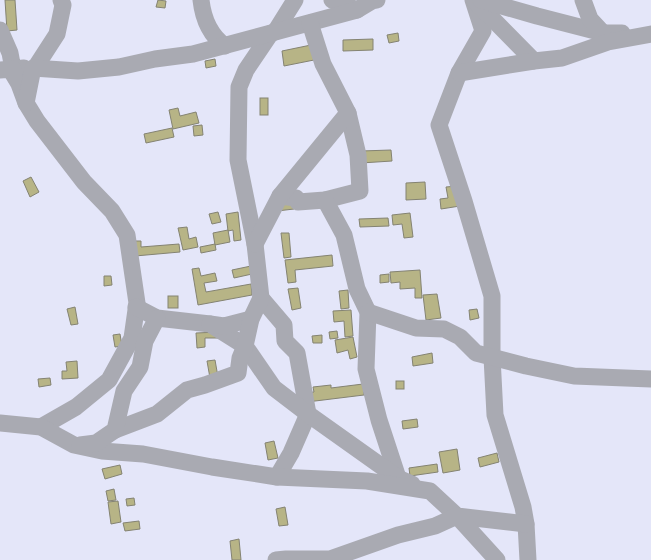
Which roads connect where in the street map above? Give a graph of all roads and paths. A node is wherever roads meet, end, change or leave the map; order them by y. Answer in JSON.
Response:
{"nodes":[{"id":1,"x":61,"y":0,"type":"edge"},
{"id":2,"x":200,"y":0,"type":"edge"},
{"id":3,"x":295,"y":0,"type":"edge"},
{"id":4,"x":332,"y":0,"type":"edge"},
{"id":5,"x":377,"y":0,"type":"edge"},
{"id":6,"x":474,"y":0,"type":"edge"},
{"id":7,"x":481,"y":0,"type":"edge"},
{"id":8,"x":583,"y":0,"type":"edge"},
{"id":9,"x":357,"y":10,"type":"junction"},
{"id":10,"x":310,"y":23,"type":"junction"},
{"id":11,"x":0,"y":30,"type":"edge"},
{"id":12,"x":273,"y":32,"type":"junction"},
{"id":13,"x":603,"y":33,"type":"junction"},
{"id":14,"x":651,"y":33,"type":"edge"},
{"id":15,"x":225,"y":46,"type":"junction"},
{"id":16,"x":534,"y":61,"type":"junction"},
{"id":17,"x":34,"y":68,"type":"junction"},
{"id":18,"x":6,"y":69,"type":"edge"},
{"id":19,"x":459,"y":74,"type":"junction"},
{"id":20,"x":26,"y":103,"type":"junction"},
{"id":21,"x":348,"y":113,"type":"junction"},
{"id":22,"x":325,"y":200,"type":"junction"},
{"id":23,"x":277,"y":202,"type":"junction"},
{"id":24,"x":248,"y":210,"type":"junction"},
{"id":25,"x":255,"y":244,"type":"junction"},
{"id":26,"x":261,"y":298,"type":"junction"},
{"id":27,"x":136,"y":307,"type":"junction"},
{"id":28,"x":368,"y":312,"type":"junction"},
{"id":29,"x":157,"y":318,"type":"junction"},
{"id":30,"x":251,"y":319,"type":"junction"},
{"id":31,"x":210,"y":324,"type":"junction"},
{"id":32,"x":245,"y":346,"type":"junction"},
{"id":33,"x":492,"y":357,"type":"junction"},
{"id":34,"x":651,"y":380,"type":"edge"},
{"id":35,"x":308,"y":414,"type":"junction"},
{"id":36,"x":0,"y":423,"type":"edge"},
{"id":37,"x":41,"y":427,"type":"junction"},
{"id":38,"x":114,"y":430,"type":"junction"},
{"id":39,"x":74,"y":445,"type":"junction"},
{"id":40,"x":277,"y":477,"type":"junction"},
{"id":41,"x":398,"y":478,"type":"junction"},
{"id":42,"x":430,"y":491,"type":"junction"},
{"id":43,"x":457,"y":516,"type":"junction"},
{"id":44,"x":526,"y":524,"type":"junction"},
{"id":45,"x":276,"y":560,"type":"edge"},
{"id":46,"x":497,"y":560,"type":"edge"},
{"id":47,"x":528,"y":560,"type":"edge"}],
"edges":[{"from":1,"to":17,"type":"street"},
{"from":2,"to":15,"type":"street"},
{"from":3,"to":12,"type":"street"},
{"from":4,"to":9,"type":"street"},
{"from":5,"to":9,"type":"street"},
{"from":6,"to":16,"type":"street"},
{"from":6,"to":19,"type":"street"},
{"from":7,"to":13,"type":"street"},
{"from":8,"to":13,"type":"street"},
{"from":9,"to":10,"type":"street"},
{"from":10,"to":12,"type":"street"},
{"from":10,"to":21,"type":"street"},
{"from":11,"to":18,"type":"street"},
{"from":12,"to":15,"type":"street"},
{"from":12,"to":24,"type":"street"},
{"from":13,"to":14,"type":"street"},
{"from":14,"to":16,"type":"street"},
{"from":15,"to":17,"type":"street"},
{"from":16,"to":19,"type":"street"},
{"from":17,"to":18,"type":"street"},
{"from":17,"to":20,"type":"street"},
{"from":18,"to":20,"type":"street"},
{"from":19,"to":33,"type":"street"},
{"from":20,"to":27,"type":"street"},
{"from":21,"to":22,"type":"street"},
{"from":21,"to":23,"type":"street"},
{"from":22,"to":23,"type":"street"},
{"from":22,"to":28,"type":"street"},
{"from":23,"to":24,"type":"street"},
{"from":23,"to":25,"type":"street"},
{"from":24,"to":25,"type":"street"},
{"from":25,"to":26,"type":"street"},
{"from":26,"to":30,"type":"street"},
{"from":26,"to":35,"type":"street"},
{"from":27,"to":29,"type":"street"},
{"from":27,"to":37,"type":"street"},
{"from":28,"to":33,"type":"street"},
{"from":28,"to":41,"type":"street"},
{"from":29,"to":31,"type":"street"},
{"from":29,"to":38,"type":"street"},
{"from":30,"to":31,"type":"street"},
{"from":30,"to":32,"type":"street"},
{"from":31,"to":32,"type":"street"},
{"from":32,"to":35,"type":"street"},
{"from":32,"to":38,"type":"street"},
{"from":33,"to":34,"type":"street"},
{"from":33,"to":44,"type":"street"},
{"from":35,"to":40,"type":"street"},
{"from":35,"to":41,"type":"street"},
{"from":36,"to":37,"type":"street"},
{"from":37,"to":39,"type":"street"},
{"from":38,"to":39,"type":"street"},
{"from":39,"to":40,"type":"street"},
{"from":40,"to":42,"type":"street"},
{"from":41,"to":42,"type":"street"},
{"from":42,"to":43,"type":"street"},
{"from":43,"to":44,"type":"street"},
{"from":43,"to":45,"type":"street"},
{"from":43,"to":46,"type":"street"},
{"from":44,"to":47,"type":"street"}]}
